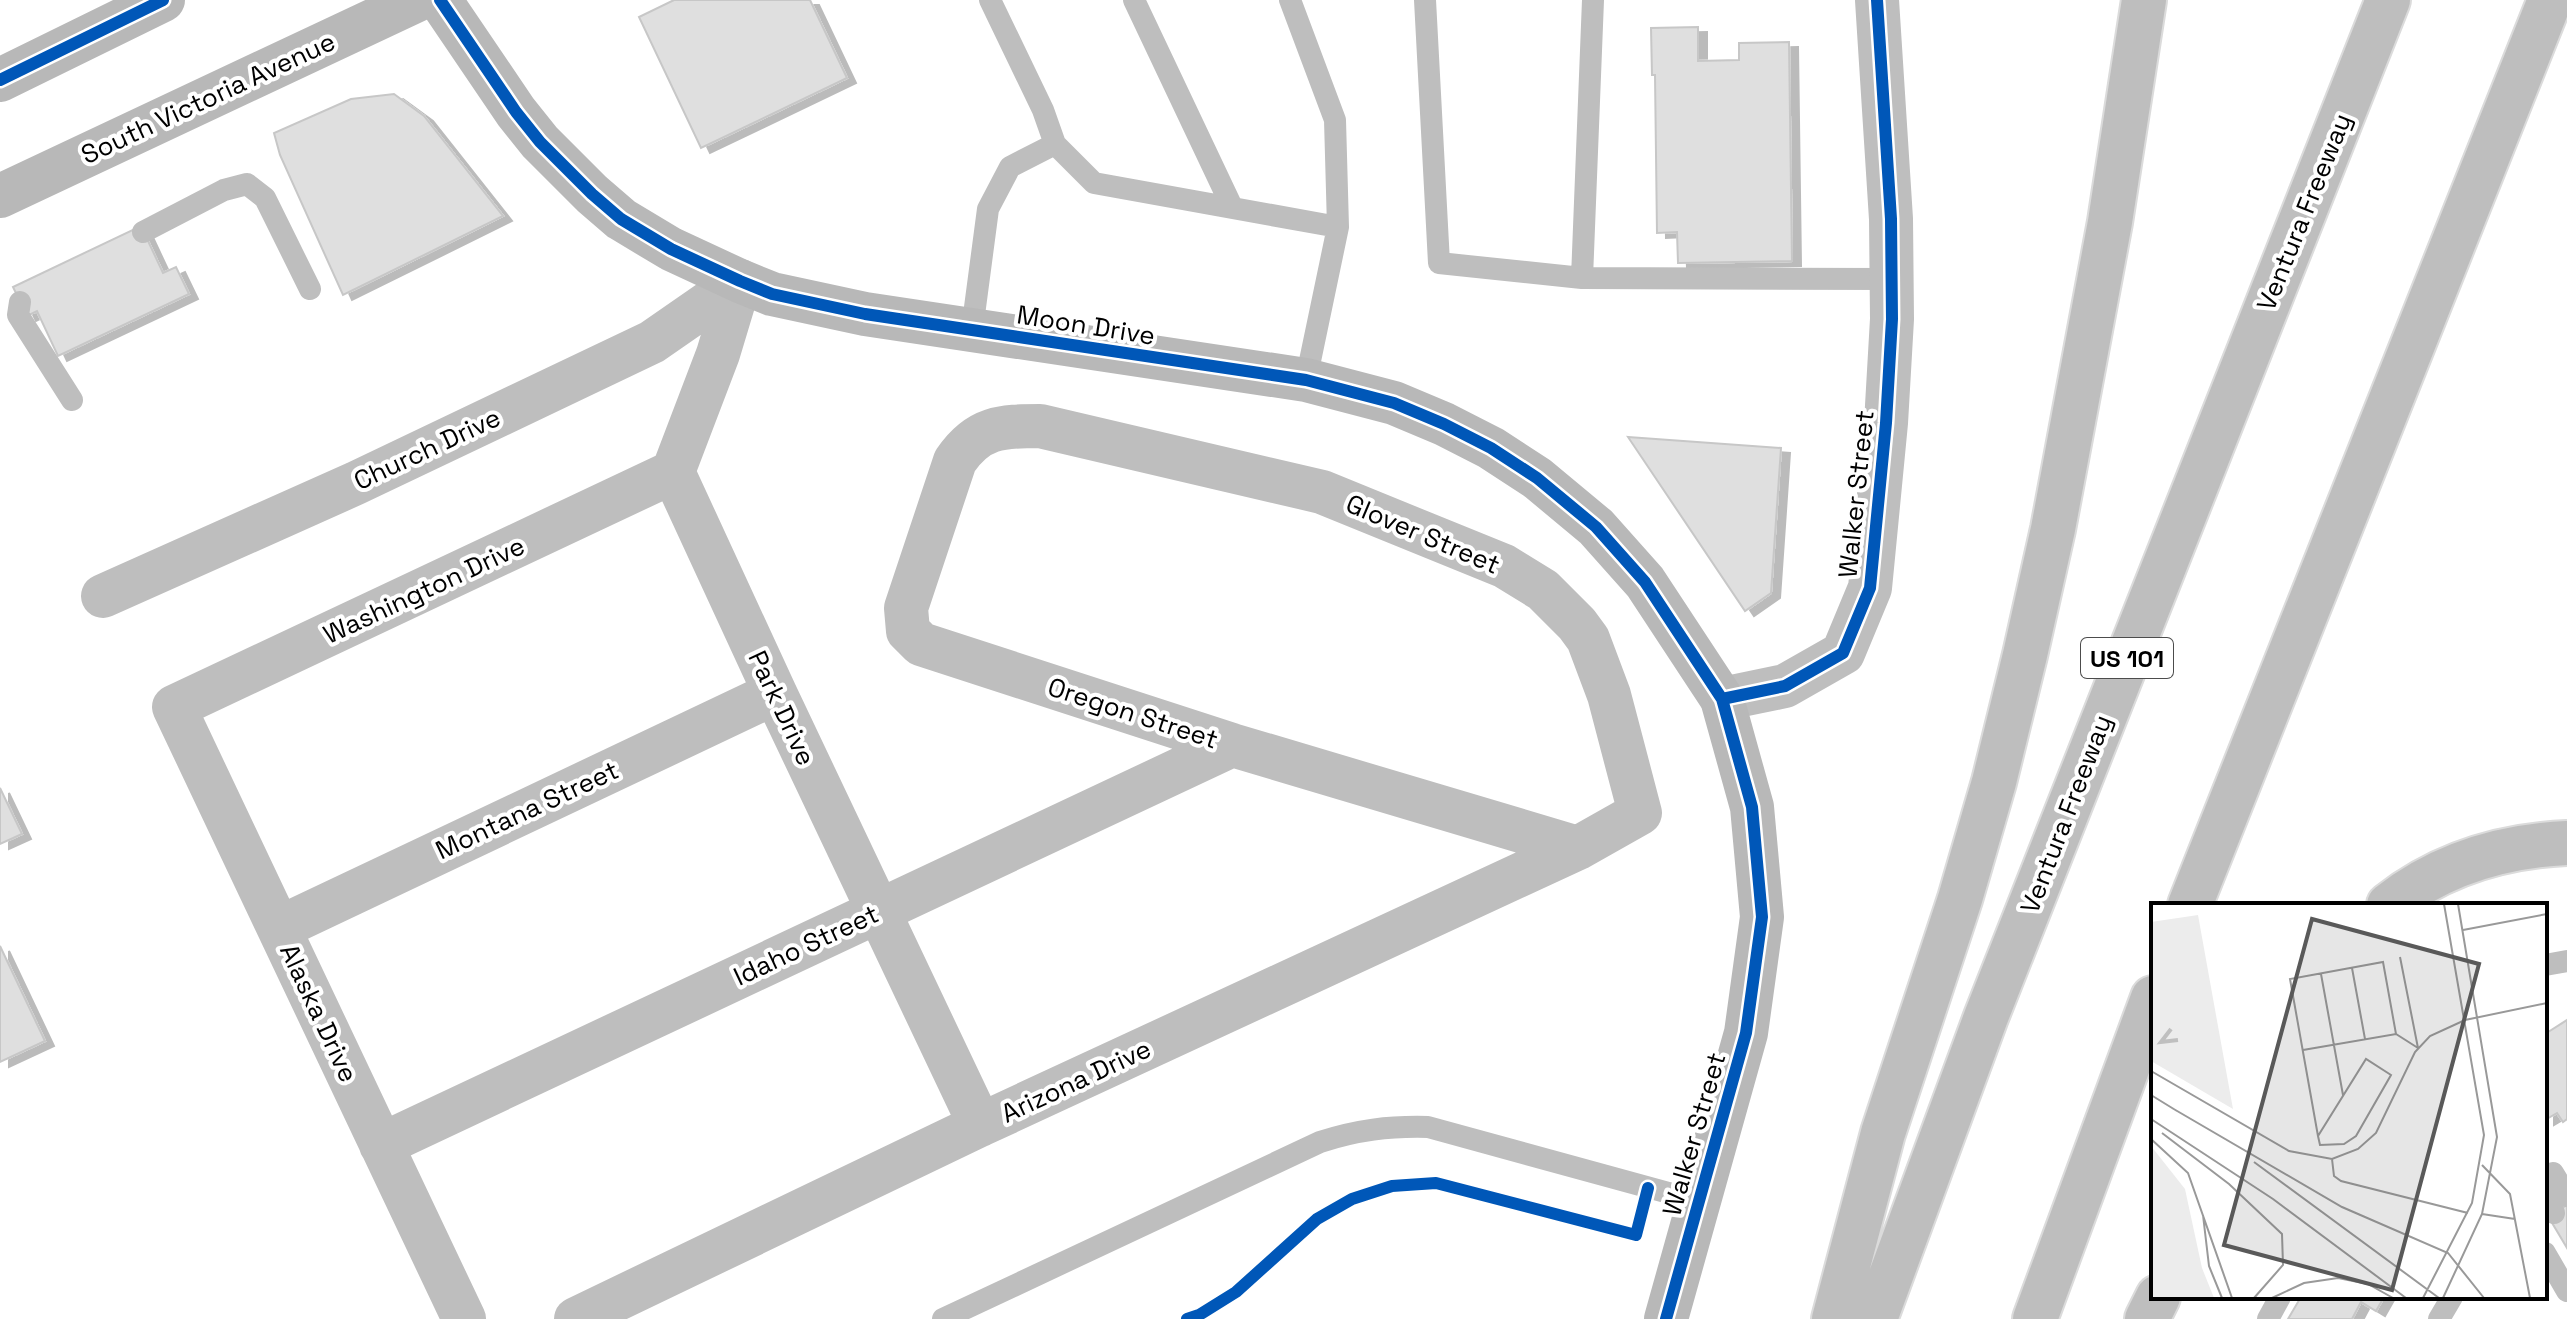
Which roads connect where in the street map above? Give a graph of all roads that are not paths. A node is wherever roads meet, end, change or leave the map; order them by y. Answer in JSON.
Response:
{"nodes":[{"id":1,"x":163,"y":0,"type":"edge"},
{"id":2,"x":417,"y":0,"type":"edge"},
{"id":3,"x":440,"y":0,"type":"edge"},
{"id":4,"x":990,"y":0,"type":"edge"},
{"id":5,"x":1134,"y":0,"type":"edge"},
{"id":6,"x":1290,"y":0,"type":"edge"},
{"id":7,"x":1425,"y":0,"type":"edge"},
{"id":8,"x":1593,"y":0,"type":"edge"},
{"id":9,"x":1877,"y":0,"type":"edge"},
{"id":10,"x":2144,"y":0,"type":"edge"},
{"id":11,"x":2388,"y":0,"type":"edge"},
{"id":12,"x":2550,"y":0,"type":"edge"},
{"id":13,"x":0,"y":80,"type":"edge"},
{"id":14,"x":1055,"y":144,"type":"junction"},
{"id":15,"x":0,"y":196,"type":"edge"},
{"id":16,"x":1232,"y":207,"type":"junction"},
{"id":17,"x":1338,"y":227,"type":"junction"},
{"id":18,"x":143,"y":232,"type":"dead end"},
{"id":19,"x":1582,"y":278,"type":"junction"},
{"id":20,"x":1892,"y":279,"type":"junction"},
{"id":21,"x":740,"y":281,"type":"junction"},
{"id":22,"x":310,"y":289,"type":"dead end"},
{"id":23,"x":20,"y":302,"type":"dead end"},
{"id":24,"x":972,"y":330,"type":"junction"},
{"id":25,"x":1306,"y":380,"type":"junction"},
{"id":26,"x":72,"y":400,"type":"dead end"},
{"id":27,"x":986,"y":431,"type":"joint"},
{"id":28,"x":673,"y":472,"type":"junction"},
{"id":29,"x":103,"y":596,"type":"dead end"},
{"id":30,"x":775,"y":693,"type":"junction"},
{"id":31,"x":1722,"y":699,"type":"junction"},
{"id":32,"x":174,"y":707,"type":"joint"},
{"id":33,"x":1232,"y":745,"type":"junction"},
{"id":34,"x":2567,"y":843,"type":"edge"},
{"id":35,"x":1578,"y":848,"type":"junction"},
{"id":36,"x":2191,"y":903,"type":"edge"},
{"id":37,"x":2392,"y":903,"type":"edge"},
{"id":38,"x":880,"y":910,"type":"junction"},
{"id":39,"x":279,"y":928,"type":"junction"},
{"id":40,"x":2567,"y":961,"type":"edge"},
{"id":41,"x":2547,"y":965,"type":"edge"},
{"id":42,"x":2151,"y":1003,"type":"edge"},
{"id":43,"x":980,"y":1125,"type":"junction"},
{"id":44,"x":381,"y":1145,"type":"junction"},
{"id":45,"x":2555,"y":1172,"type":"edge"},
{"id":46,"x":1698,"y":1201,"type":"junction"},
{"id":47,"x":2555,"y":1202,"type":"edge"},
{"id":48,"x":2547,"y":1256,"type":"edge"},
{"id":49,"x":2567,"y":1291,"type":"edge"},
{"id":50,"x":2157,"y":1299,"type":"edge"},
{"id":51,"x":2279,"y":1299,"type":"edge"},
{"id":52,"x":2451,"y":1299,"type":"edge"},
{"id":53,"x":464,"y":1319,"type":"edge"},
{"id":54,"x":576,"y":1319,"type":"edge"},
{"id":55,"x":943,"y":1319,"type":"edge"},
{"id":56,"x":1666,"y":1319,"type":"edge"},
{"id":57,"x":1834,"y":1319,"type":"edge"},
{"id":58,"x":1875,"y":1319,"type":"edge"},
{"id":59,"x":2035,"y":1319,"type":"edge"},
{"id":60,"x":2147,"y":1319,"type":"edge"},
{"id":61,"x":2268,"y":1319,"type":"edge"},
{"id":62,"x":2439,"y":1319,"type":"edge"}],
"edges":[{"from":1,"to":13,"type":"street"},
{"from":2,"to":15,"type":"street","name":"South Victoria Avenue"},
{"from":3,"to":21,"type":"street","name":"Moon Drive"},
{"from":4,"to":14,"type":"lane"},
{"from":5,"to":16,"type":"lane"},
{"from":6,"to":17,"type":"lane"},
{"from":7,"to":19,"type":"lane"},
{"from":8,"to":19,"type":"lane"},
{"from":9,"to":20,"type":"main road","name":"Walker Street"},
{"from":10,"to":57,"type":"main road"},
{"from":11,"to":58,"type":"main road","name":"Ventura Freeway","number":"US 101"},
{"from":12,"to":36,"type":"main road"},
{"from":14,"to":16,"type":"lane"},
{"from":14,"to":24,"type":"lane"},
{"from":16,"to":17,"type":"lane"},
{"from":17,"to":25,"type":"lane"},
{"from":18,"to":22,"type":"lane"},
{"from":19,"to":20,"type":"lane"},
{"from":20,"to":31,"type":"main road","name":"Walker Street"},
{"from":21,"to":24,"type":"street","name":"Moon Drive"},
{"from":21,"to":28,"type":"main road"},
{"from":21,"to":29,"type":"main road","name":"Church Drive"},
{"from":23,"to":26,"type":"lane"},
{"from":24,"to":25,"type":"street","name":"Moon Drive"},
{"from":25,"to":31,"type":"street","name":"Moon Drive"},
{"from":27,"to":33,"type":"main road","name":"Oregon Street"},
{"from":27,"to":35,"type":"main road","name":"Glover Street"},
{"from":28,"to":30,"type":"main road","name":"Park Drive"},
{"from":28,"to":32,"type":"main road","name":"Washington Drive"},
{"from":30,"to":38,"type":"main road","name":"Park Drive"},
{"from":30,"to":39,"type":"main road","name":"Montana Street"},
{"from":31,"to":46,"type":"street","name":"Walker Street"},
{"from":32,"to":39,"type":"main road","name":"Alaska Drive"},
{"from":33,"to":35,"type":"main road","name":"Oregon Street"},
{"from":33,"to":38,"type":"main road","name":"Idaho Street"},
{"from":34,"to":37,"type":"main road"},
{"from":35,"to":43,"type":"main road","name":"Arizona Drive"},
{"from":38,"to":43,"type":"main road","name":"Park Drive"},
{"from":38,"to":44,"type":"main road","name":"Idaho Street"},
{"from":39,"to":44,"type":"main road","name":"Alaska Drive"},
{"from":40,"to":41,"type":"lane"},
{"from":42,"to":59,"type":"main road"},
{"from":43,"to":54,"type":"main road","name":"Arizona Drive"},
{"from":44,"to":53,"type":"main road","name":"Alaska Drive"},
{"from":45,"to":47,"type":"lane"},
{"from":46,"to":55,"type":"lane"},
{"from":46,"to":56,"type":"street","name":"Walker Street"},
{"from":48,"to":49,"type":"lane"},
{"from":50,"to":60,"type":"main road"},
{"from":51,"to":61,"type":"lane"},
{"from":52,"to":62,"type":"lane"}]}
